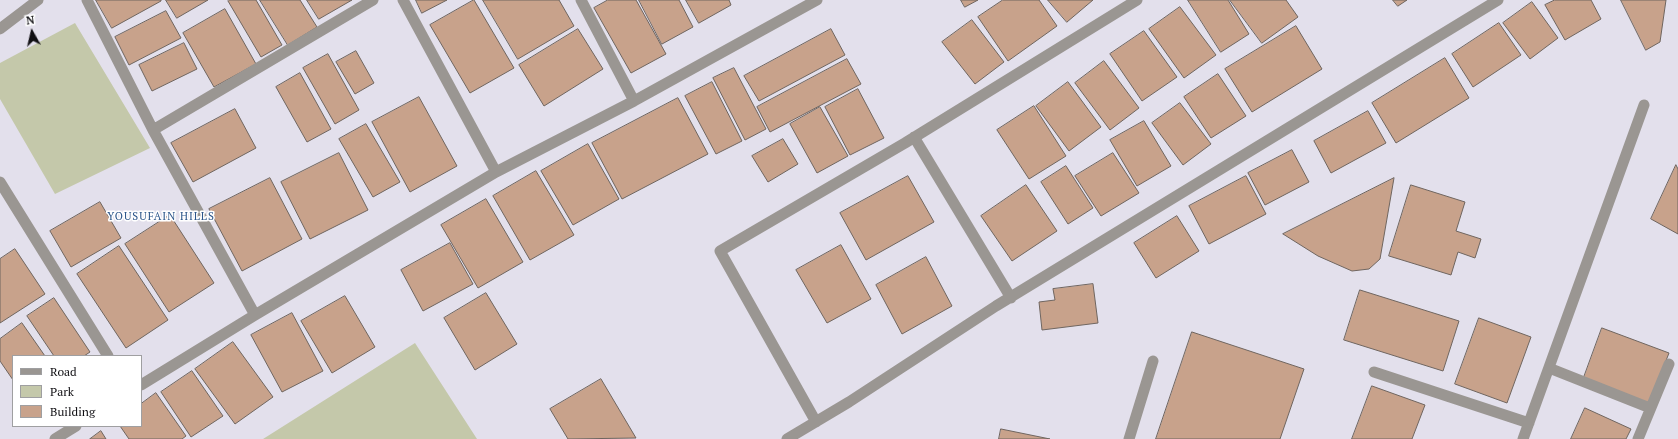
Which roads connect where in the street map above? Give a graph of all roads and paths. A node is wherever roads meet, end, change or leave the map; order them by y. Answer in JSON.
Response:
{"nodes":[{"id":1,"x":38,"y":0,"type":"edge"},
{"id":2,"x":87,"y":0,"type":"edge"},
{"id":3,"x":373,"y":0,"type":"edge"},
{"id":4,"x":404,"y":0,"type":"edge"},
{"id":5,"x":582,"y":0,"type":"edge"},
{"id":6,"x":817,"y":0,"type":"edge"},
{"id":7,"x":1137,"y":0,"type":"edge"},
{"id":8,"x":1498,"y":0,"type":"edge"},
{"id":9,"x":0,"y":29,"type":"edge"},
{"id":10,"x":634,"y":101,"type":"junction"},
{"id":11,"x":1644,"y":106,"type":"dead end"},
{"id":12,"x":153,"y":130,"type":"junction"},
{"id":13,"x":914,"y":137,"type":"junction"},
{"id":14,"x":496,"y":172,"type":"junction"},
{"id":15,"x":0,"y":182,"type":"edge"},
{"id":16,"x":1011,"y":298,"type":"junction"},
{"id":17,"x":255,"y":315,"type":"junction"},
{"id":18,"x":107,"y":355,"type":"edge"},
{"id":19,"x":1153,"y":361,"type":"dead end"},
{"id":20,"x":1669,"y":364,"type":"dead end"},
{"id":21,"x":1549,"y":368,"type":"junction"},
{"id":22,"x":1374,"y":372,"type":"dead end"},
{"id":23,"x":142,"y":384,"type":"edge"},
{"id":24,"x":1650,"y":408,"type":"junction"},
{"id":25,"x":816,"y":422,"type":"junction"},
{"id":26,"x":1529,"y":424,"type":"junction"},
{"id":27,"x":74,"y":427,"type":"edge"},
{"id":28,"x":55,"y":439,"type":"edge"},
{"id":29,"x":787,"y":439,"type":"edge"},
{"id":30,"x":1129,"y":439,"type":"edge"},
{"id":31,"x":1523,"y":439,"type":"edge"},
{"id":32,"x":1638,"y":439,"type":"edge"}],
"edges":[{"from":1,"to":9,"type":"street"},
{"from":2,"to":12,"type":"street"},
{"from":3,"to":12,"type":"street"},
{"from":4,"to":14,"type":"street"},
{"from":5,"to":10,"type":"street"},
{"from":6,"to":10,"type":"street"},
{"from":7,"to":13,"type":"street"},
{"from":8,"to":16,"type":"street"},
{"from":10,"to":14,"type":"street"},
{"from":11,"to":21,"type":"street"},
{"from":12,"to":17,"type":"street"},
{"from":13,"to":16,"type":"street"},
{"from":13,"to":25,"type":"street"},
{"from":14,"to":17,"type":"street"},
{"from":15,"to":18,"type":"street"},
{"from":16,"to":25,"type":"street"},
{"from":17,"to":23,"type":"street"},
{"from":19,"to":30,"type":"street"},
{"from":20,"to":24,"type":"street"},
{"from":21,"to":24,"type":"street"},
{"from":21,"to":26,"type":"street"},
{"from":22,"to":26,"type":"street"},
{"from":24,"to":32,"type":"street"},
{"from":25,"to":29,"type":"street"},
{"from":26,"to":31,"type":"street"},
{"from":27,"to":28,"type":"street"}]}
